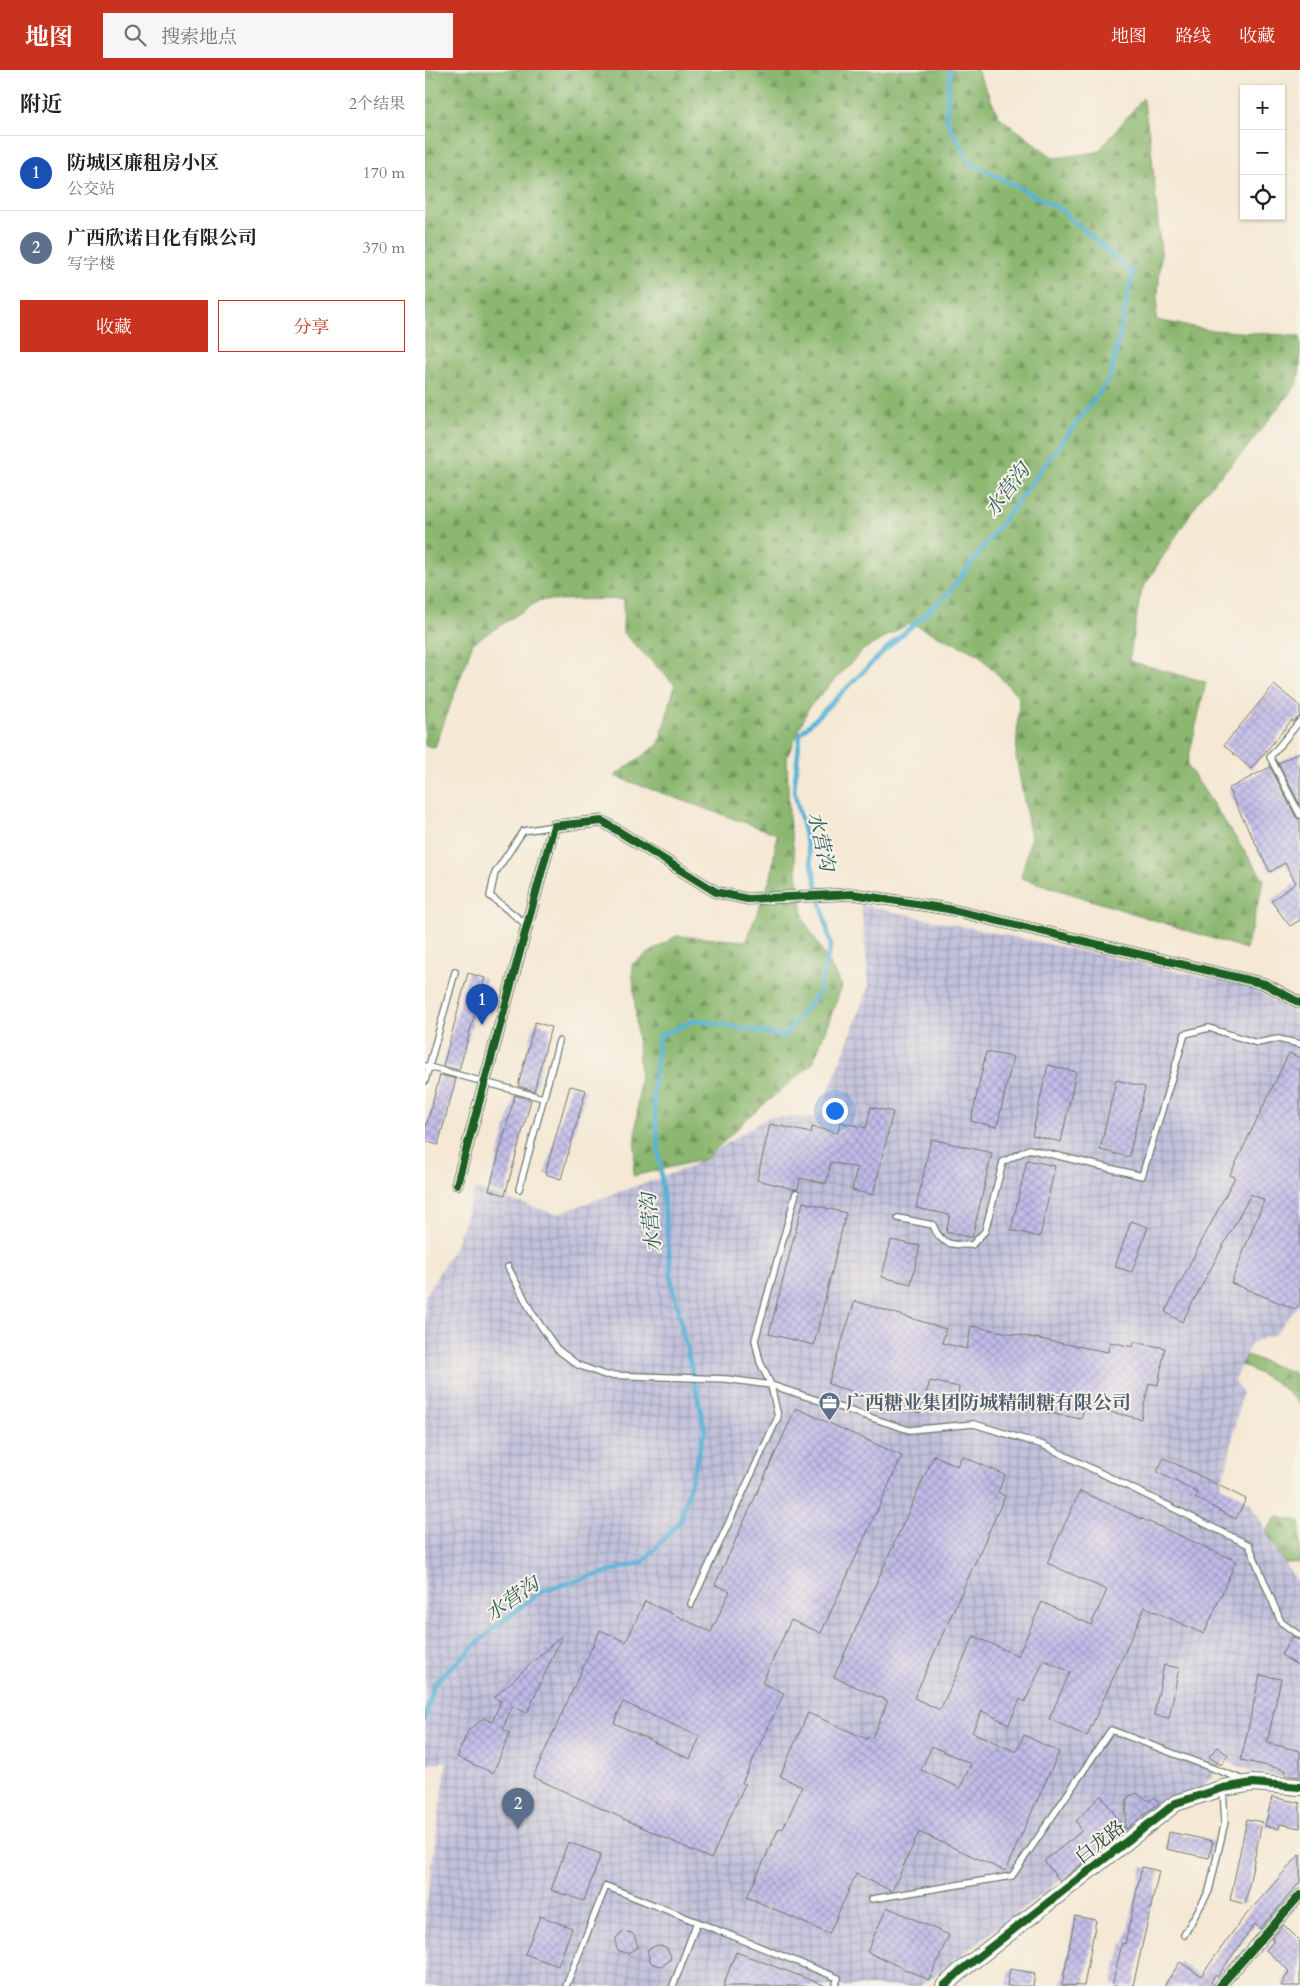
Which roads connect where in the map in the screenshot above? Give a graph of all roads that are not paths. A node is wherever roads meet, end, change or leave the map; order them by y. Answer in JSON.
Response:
{"nodes":[{"id":1,"x":1300,"y":721,"type":"edge"},
{"id":2,"x":1300,"y":815,"type":"edge"},
{"id":3,"x":554,"y":826,"type":"junction"},
{"id":4,"x":527,"y":925,"type":"junction"},
{"id":5,"x":455,"y":972,"type":"dead end"},
{"id":6,"x":1300,"y":1003,"type":"edge"},
{"id":7,"x":559,"y":1041,"type":"dead end"},
{"id":8,"x":1300,"y":1044,"type":"edge"},
{"id":9,"x":427,"y":1067,"type":"edge"},
{"id":10,"x":425,"y":1082,"type":"edge"},
{"id":11,"x":485,"y":1082,"type":"junction"},
{"id":12,"x":543,"y":1098,"type":"junction"},
{"id":13,"x":457,"y":1184,"type":"dead end"},
{"id":14,"x":519,"y":1189,"type":"dead end"},
{"id":15,"x":797,"y":1193,"type":"dead end"},
{"id":16,"x":898,"y":1218,"type":"dead end"},
{"id":17,"x":509,"y":1267,"type":"dead end"},
{"id":18,"x":771,"y":1385,"type":"junction"},
{"id":19,"x":691,"y":1604,"type":"dead end"},
{"id":20,"x":1300,"y":1636,"type":"edge"},
{"id":21,"x":1253,"y":1783,"type":"junction"},
{"id":22,"x":1300,"y":1787,"type":"edge"},
{"id":23,"x":1223,"y":1788,"type":"junction"},
{"id":24,"x":1300,"y":1895,"type":"edge"},
{"id":25,"x":872,"y":1899,"type":"dead end"},
{"id":26,"x":697,"y":1922,"type":"junction"},
{"id":27,"x":1184,"y":1935,"type":"dead end"},
{"id":28,"x":956,"y":1979,"type":"edge"},
{"id":29,"x":566,"y":1986,"type":"edge"},
{"id":30,"x":673,"y":1986,"type":"edge"},
{"id":31,"x":835,"y":1986,"type":"edge"},
{"id":32,"x":944,"y":1986,"type":"edge"},
{"id":33,"x":1220,"y":1986,"type":"edge"}],
"edges":[{"from":1,"to":2,"type":"lane"},
{"from":3,"to":4,"type":"street"},
{"from":3,"to":4,"type":"lane"},
{"from":3,"to":6,"type":"street"},
{"from":4,"to":11,"type":"street"},
{"from":5,"to":9,"type":"lane"},
{"from":7,"to":12,"type":"lane"},
{"from":8,"to":16,"type":"lane"},
{"from":9,"to":10,"type":"lane"},
{"from":9,"to":11,"type":"lane"},
{"from":11,"to":12,"type":"lane"},
{"from":11,"to":13,"type":"street"},
{"from":12,"to":14,"type":"lane"},
{"from":15,"to":18,"type":"lane"},
{"from":17,"to":18,"type":"lane"},
{"from":18,"to":19,"type":"lane"},
{"from":18,"to":20,"type":"lane"},
{"from":21,"to":22,"type":"street","name":"白龙路"},
{"from":21,"to":23,"type":"street","name":"白龙路"},
{"from":21,"to":25,"type":"lane"},
{"from":23,"to":27,"type":"lane"},
{"from":23,"to":28,"type":"street","name":"白龙路"},
{"from":24,"to":33,"type":"street"},
{"from":26,"to":29,"type":"lane"},
{"from":26,"to":30,"type":"lane"},
{"from":26,"to":31,"type":"lane"},
{"from":28,"to":32,"type":"street","name":"白龙路"}]}
